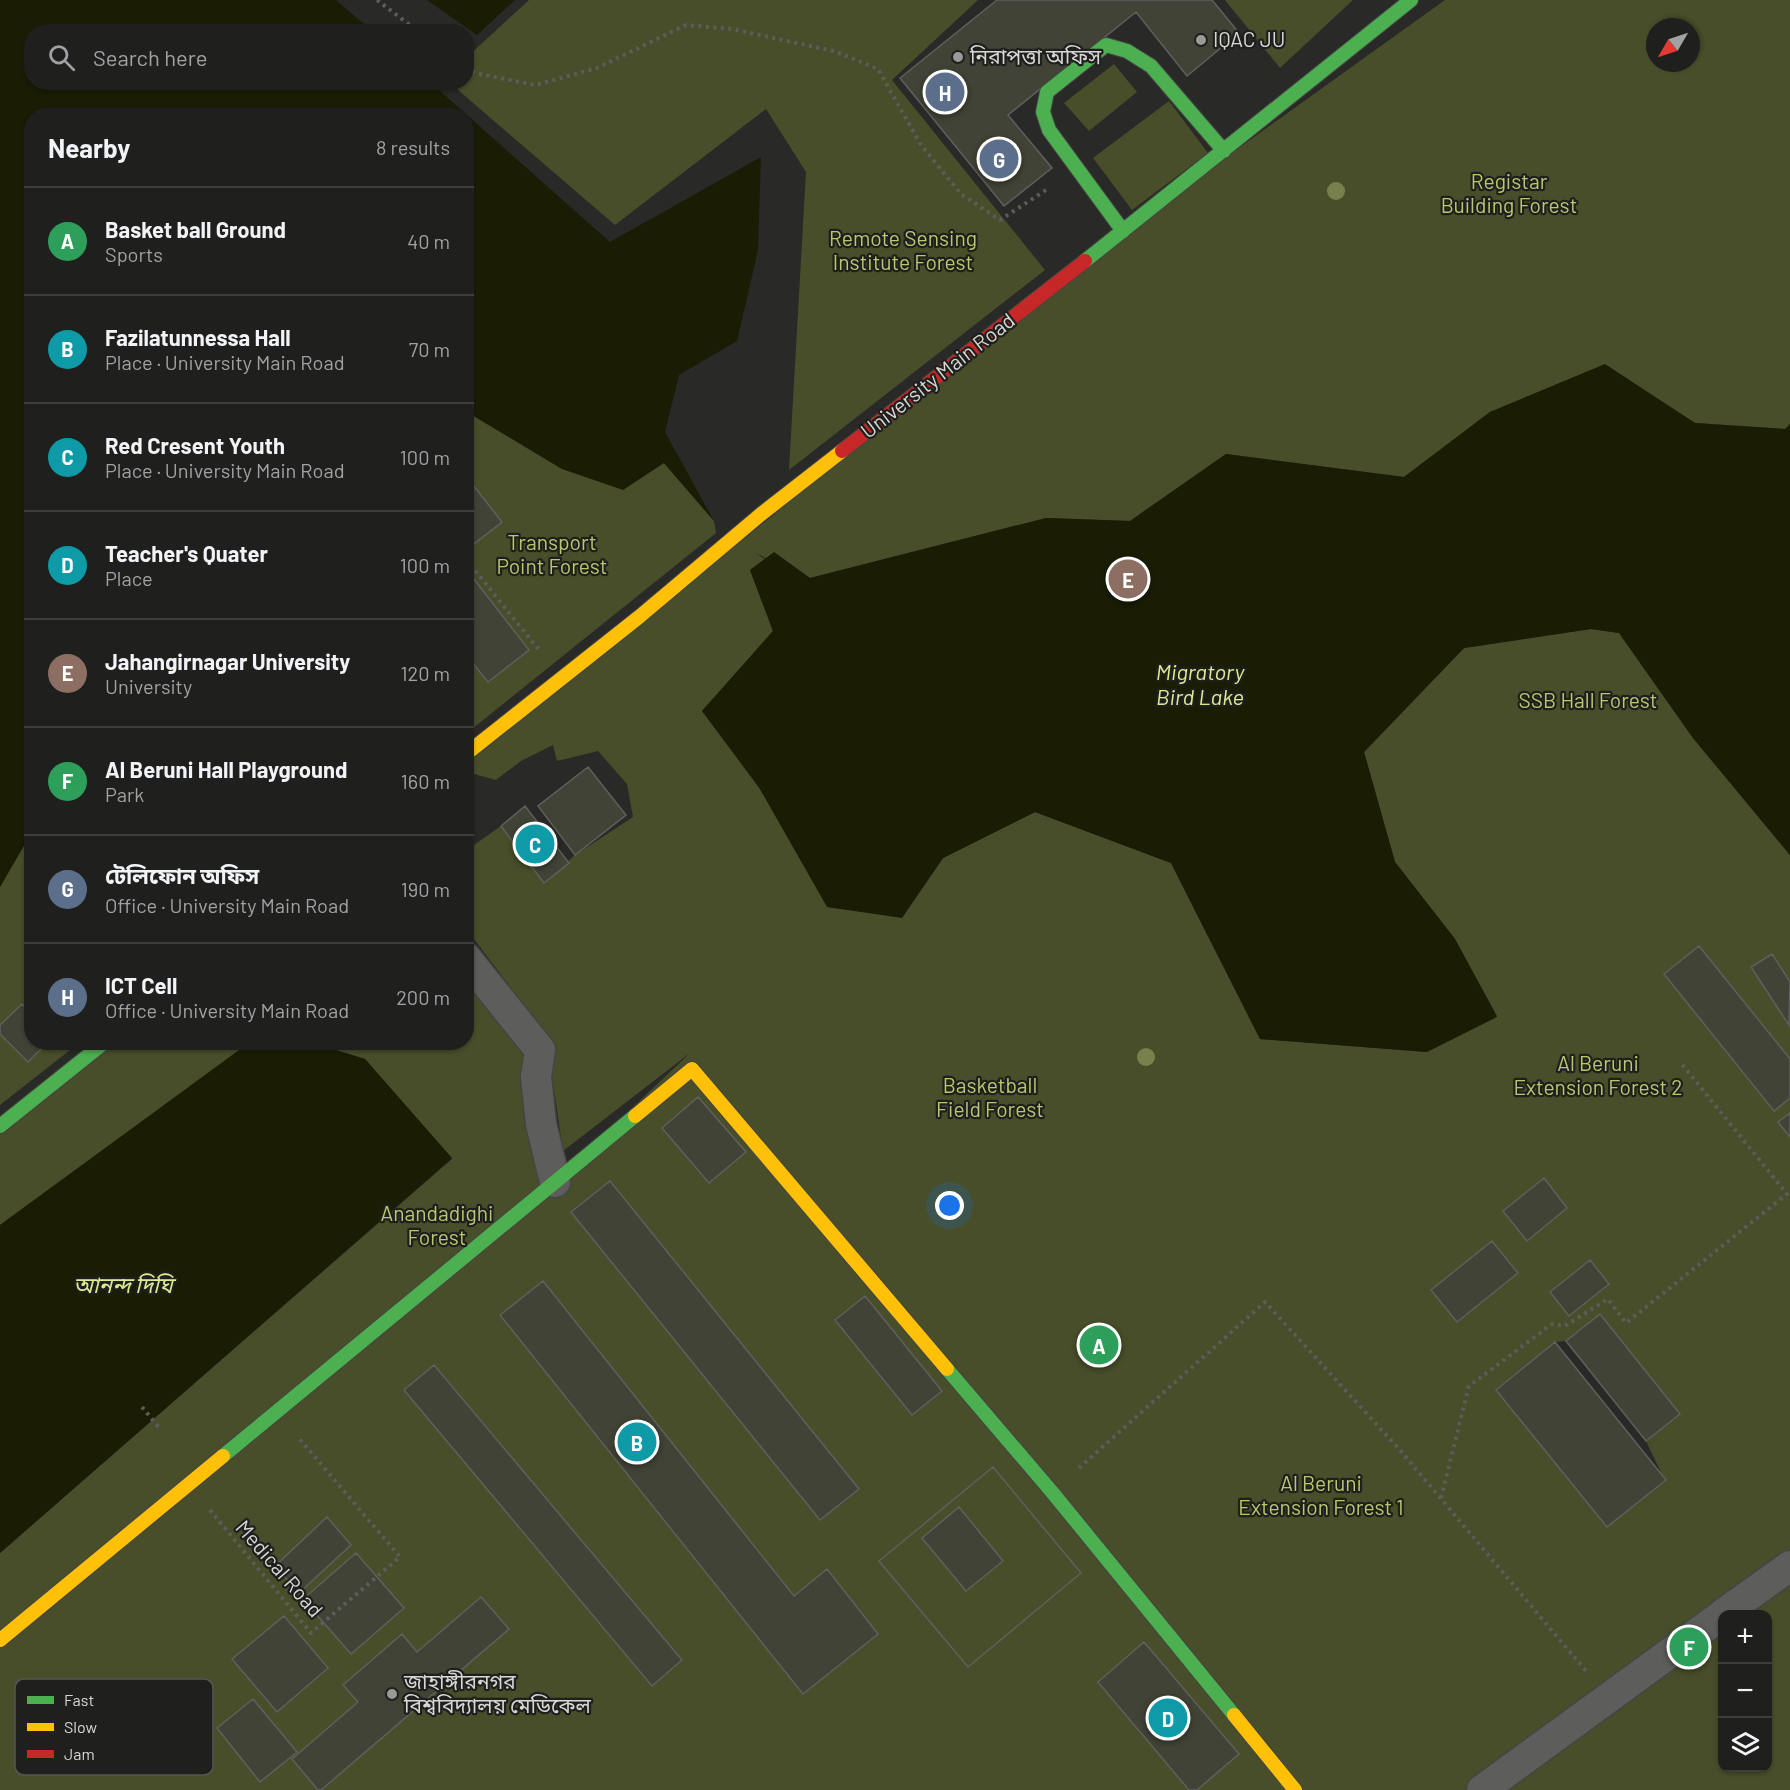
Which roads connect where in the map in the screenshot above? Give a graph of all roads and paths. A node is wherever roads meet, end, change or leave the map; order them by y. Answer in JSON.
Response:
{"nodes":[{"id":1,"x":377,"y":0,"type":"edge"},
{"id":2,"x":1411,"y":0,"type":"edge"},
{"id":3,"x":408,"y":24,"type":"edge"},
{"id":4,"x":474,"y":72,"type":"edge"},
{"id":5,"x":1224,"y":151,"type":"junction"},
{"id":6,"x":1077,"y":168,"type":"junction"},
{"id":7,"x":1123,"y":231,"type":"junction"},
{"id":8,"x":474,"y":569,"type":"edge"},
{"id":9,"x":562,"y":678,"type":"junction"},
{"id":10,"x":474,"y":748,"type":"edge"},
{"id":11,"x":474,"y":968,"type":"edge"},
{"id":12,"x":95,"y":1050,"type":"edge"},
{"id":13,"x":1681,"y":1063,"type":"dead end"},
{"id":14,"x":0,"y":1126,"type":"edge"},
{"id":15,"x":555,"y":1182,"type":"junction"},
{"id":16,"x":1789,"y":1196,"type":"edge"},
{"id":17,"x":142,"y":1407,"type":"dead end"},
{"id":18,"x":276,"y":1412,"type":"junction"},
{"id":19,"x":161,"y":1430,"type":"dead end"},
{"id":20,"x":189,"y":1485,"type":"junction"},
{"id":21,"x":1052,"y":1492,"type":"junction"},
{"id":22,"x":1441,"y":1499,"type":"junction"},
{"id":23,"x":1790,"y":1566,"type":"edge"},
{"id":24,"x":1730,"y":1610,"type":"edge"},
{"id":25,"x":1718,"y":1619,"type":"edge"},
{"id":26,"x":0,"y":1641,"type":"edge"},
{"id":27,"x":1608,"y":1697,"type":"junction"},
{"id":28,"x":1295,"y":1790,"type":"edge"},
{"id":29,"x":1482,"y":1790,"type":"edge"}],
"edges":[{"from":1,"to":3,"type":"path"},
{"from":2,"to":5,"type":"street","name":"University Main Road"},
{"from":4,"to":6,"type":"path"},
{"from":5,"to":6,"type":"street"},
{"from":5,"to":7,"type":"street","name":"University Main Road"},
{"from":6,"to":7,"type":"street"},
{"from":7,"to":9,"type":"street","name":"University Main Road"},
{"from":8,"to":9,"type":"path"},
{"from":9,"to":10,"type":"street","name":"University Main Road"},
{"from":11,"to":15,"type":"street"},
{"from":12,"to":14,"type":"street"},
{"from":13,"to":16,"type":"path"},
{"from":15,"to":18,"type":"street"},
{"from":15,"to":21,"type":"street"},
{"from":16,"to":22,"type":"path"},
{"from":17,"to":19,"type":"path"},
{"from":18,"to":20,"type":"street"},
{"from":18,"to":20,"type":"path","name":"Medical Road"},
{"from":20,"to":26,"type":"street"},
{"from":21,"to":22,"type":"path"},
{"from":21,"to":28,"type":"street"},
{"from":22,"to":27,"type":"path"},
{"from":23,"to":24,"type":"street"},
{"from":25,"to":27,"type":"street"},
{"from":27,"to":29,"type":"street"}]}
